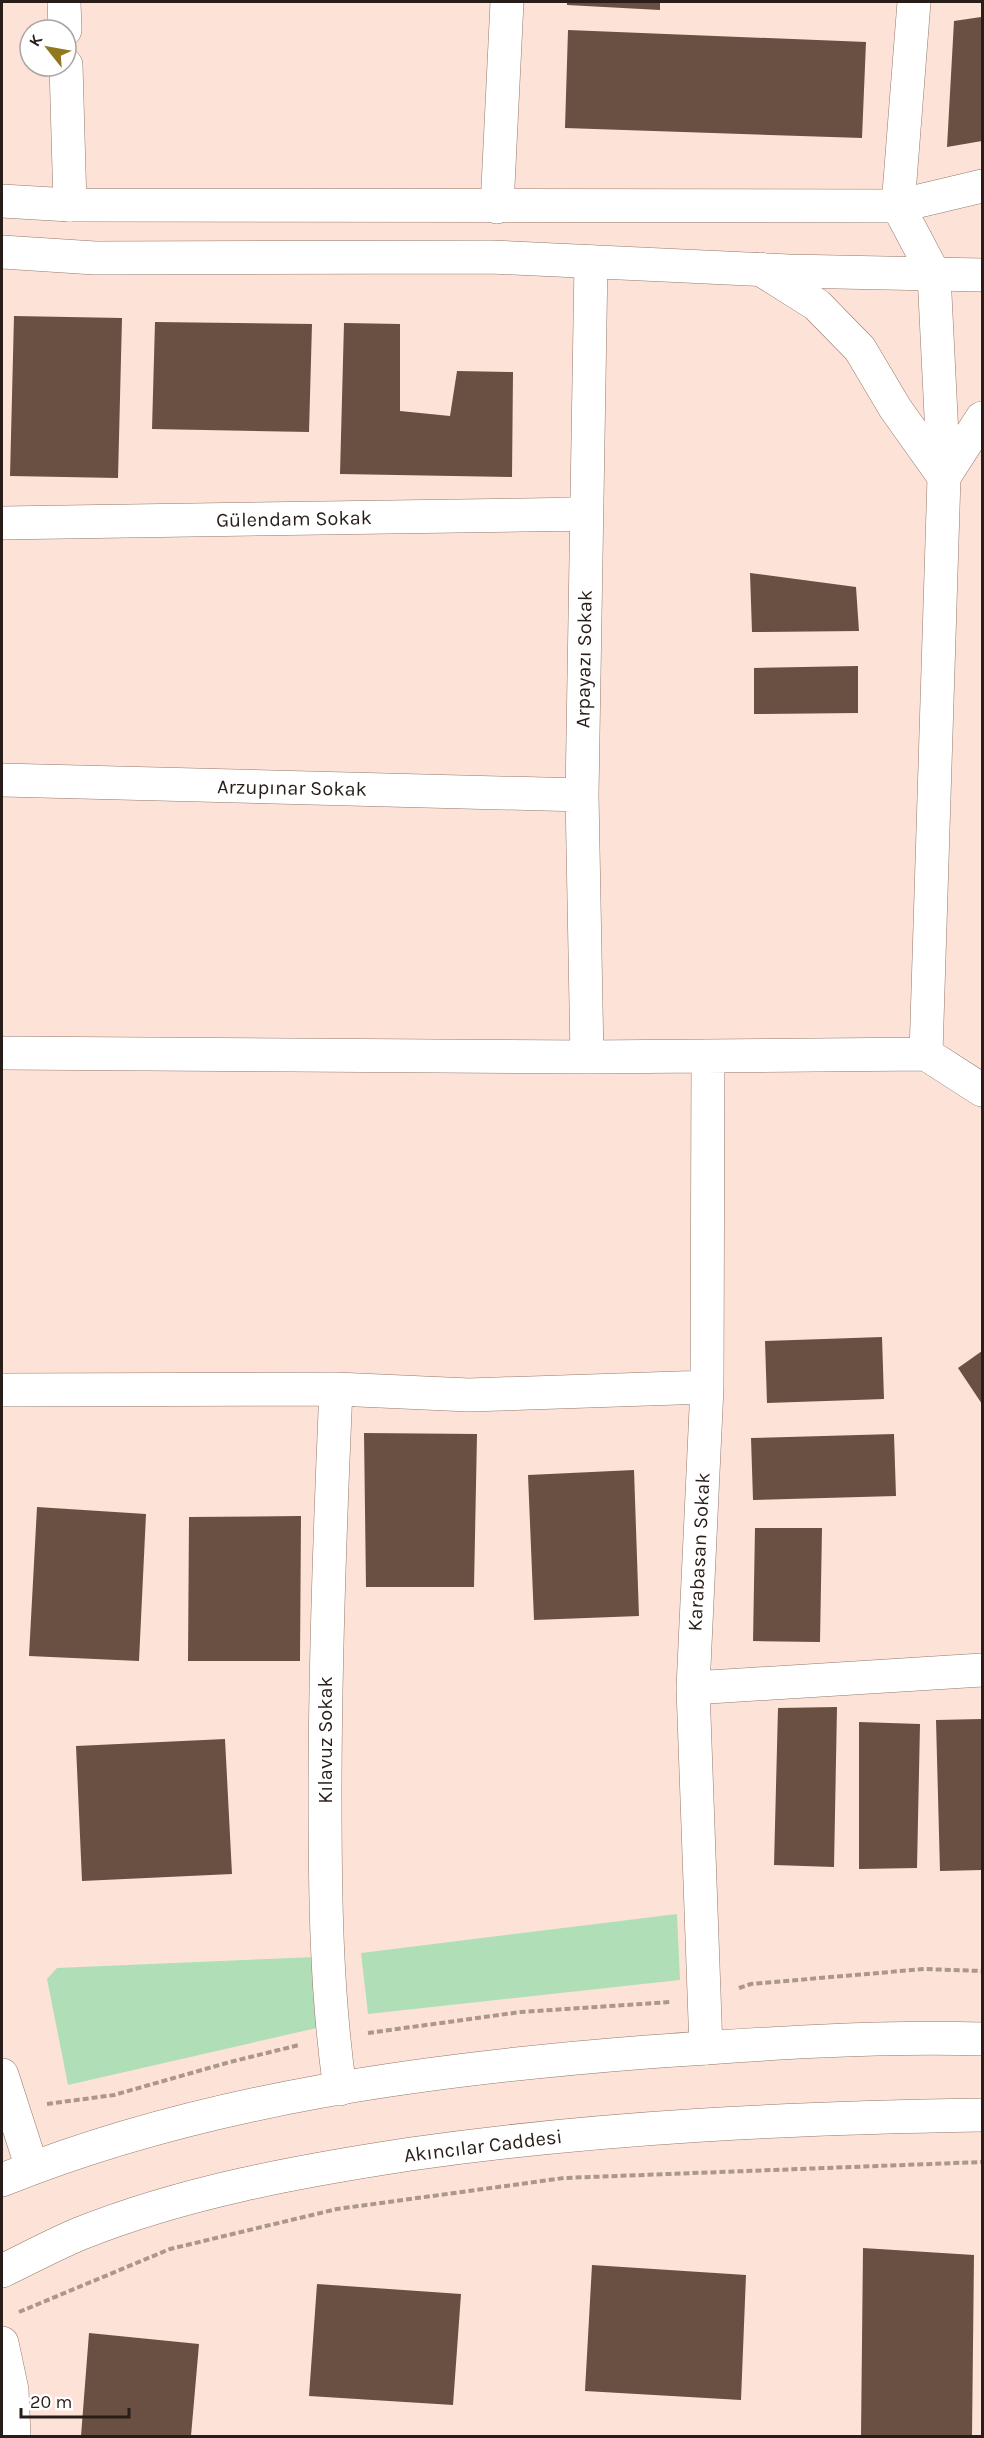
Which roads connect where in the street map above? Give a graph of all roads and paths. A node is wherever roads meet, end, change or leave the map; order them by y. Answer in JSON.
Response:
{"nodes":[{"id":1,"x":64,"y":2,"type":"edge"},
{"id":2,"x":507,"y":2,"type":"edge"},
{"id":3,"x":914,"y":2,"type":"edge"},
{"id":4,"x":65,"y":18,"type":"edge"},
{"id":5,"x":66,"y":78,"type":"edge"},
{"id":6,"x":982,"y":186,"type":"edge"},
{"id":7,"x":2,"y":201,"type":"edge"},
{"id":8,"x":70,"y":205,"type":"junction"},
{"id":9,"x":898,"y":206,"type":"junction"},
{"id":10,"x":497,"y":207,"type":"junction"},
{"id":11,"x":2,"y":252,"type":"edge"},
{"id":12,"x":591,"y":262,"type":"junction"},
{"id":13,"x":760,"y":269,"type":"junction"},
{"id":14,"x":934,"y":274,"type":"junction"},
{"id":15,"x":982,"y":275,"type":"edge"},
{"id":16,"x":982,"y":418,"type":"edge"},
{"id":17,"x":944,"y":477,"type":"junction"},
{"id":18,"x":586,"y":514,"type":"junction"},
{"id":19,"x":2,"y":523,"type":"edge"},
{"id":20,"x":2,"y":780,"type":"edge"},
{"id":21,"x":582,"y":795,"type":"junction"},
{"id":22,"x":2,"y":1053,"type":"edge"},
{"id":23,"x":926,"y":1054,"type":"junction"},
{"id":24,"x":708,"y":1056,"type":"junction"},
{"id":25,"x":587,"y":1057,"type":"junction"},
{"id":26,"x":982,"y":1090,"type":"edge"},
{"id":27,"x":707,"y":1388,"type":"junction"},
{"id":28,"x":336,"y":1389,"type":"junction"},
{"id":29,"x":2,"y":1390,"type":"edge"},
{"id":30,"x":982,"y":1670,"type":"edge"},
{"id":31,"x":693,"y":1688,"type":"junction"},
{"id":32,"x":982,"y":1971,"type":"edge"},
{"id":33,"x":703,"y":2001,"type":"junction"},
{"id":34,"x":333,"y":2037,"type":"junction"},
{"id":35,"x":982,"y":2038,"type":"edge"},
{"id":36,"x":706,"y":2048,"type":"junction"},
{"id":37,"x":2,"y":2074,"type":"edge"},
{"id":38,"x":340,"y":2089,"type":"junction"},
{"id":39,"x":11,"y":2109,"type":"junction"},
{"id":40,"x":982,"y":2115,"type":"edge"},
{"id":41,"x":982,"y":2162,"type":"edge"},
{"id":42,"x":32,"y":2168,"type":"junction"},
{"id":43,"x":2,"y":2180,"type":"edge"},
{"id":44,"x":2,"y":2271,"type":"edge"},
{"id":45,"x":7,"y":2329,"type":"edge"},
{"id":46,"x":14,"y":2436,"type":"edge"}],
"edges":[{"from":1,"to":4,"type":"street"},
{"from":2,"to":10,"type":"street"},
{"from":3,"to":9,"type":"street"},
{"from":5,"to":8,"type":"street"},
{"from":6,"to":9,"type":"street"},
{"from":7,"to":8,"type":"street"},
{"from":8,"to":10,"type":"street"},
{"from":9,"to":10,"type":"street"},
{"from":9,"to":14,"type":"street"},
{"from":11,"to":12,"type":"street"},
{"from":12,"to":13,"type":"street"},
{"from":12,"to":18,"type":"street","name":"Arpayazı Sokak"},
{"from":13,"to":14,"type":"street"},
{"from":13,"to":17,"type":"street"},
{"from":14,"to":15,"type":"street"},
{"from":14,"to":17,"type":"street"},
{"from":16,"to":17,"type":"street"},
{"from":17,"to":23,"type":"street"},
{"from":18,"to":19,"type":"street","name":"Gülendam Sokak"},
{"from":18,"to":21,"type":"street","name":"Arpayazı Sokak"},
{"from":20,"to":21,"type":"street","name":"Arzupınar Sokak"},
{"from":21,"to":25,"type":"street","name":"Arpayazı Sokak"},
{"from":22,"to":25,"type":"street"},
{"from":23,"to":24,"type":"street"},
{"from":23,"to":26,"type":"street"},
{"from":24,"to":25,"type":"street"},
{"from":24,"to":27,"type":"street","name":"Karabasan Sokak"},
{"from":27,"to":28,"type":"street"},
{"from":27,"to":31,"type":"street","name":"Karabasan Sokak"},
{"from":28,"to":29,"type":"street"},
{"from":28,"to":34,"type":"street","name":"Kılavuz Sokak"},
{"from":30,"to":31,"type":"street"},
{"from":31,"to":33,"type":"street","name":"Karabasan Sokak"},
{"from":32,"to":33,"type":"path"},
{"from":33,"to":34,"type":"path"},
{"from":33,"to":36,"type":"street","name":"Karabasan Sokak"},
{"from":34,"to":38,"type":"street","name":"Kılavuz Sokak"},
{"from":34,"to":39,"type":"path"},
{"from":35,"to":36,"type":"street"},
{"from":36,"to":38,"type":"street"},
{"from":37,"to":39,"type":"street"},
{"from":38,"to":42,"type":"street"},
{"from":39,"to":42,"type":"street"},
{"from":40,"to":44,"type":"street","name":"Akıncılar Caddesi"},
{"from":41,"to":45,"type":"path"},
{"from":42,"to":43,"type":"street"},
{"from":45,"to":46,"type":"street"}]}
